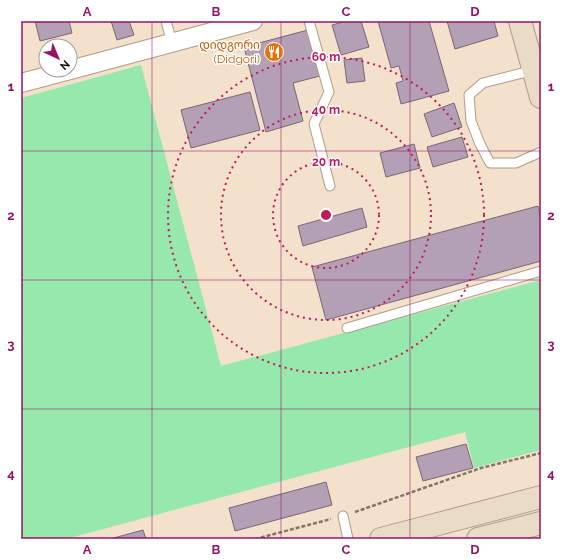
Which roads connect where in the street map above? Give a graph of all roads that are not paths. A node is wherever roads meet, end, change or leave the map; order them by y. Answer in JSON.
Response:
{"nodes":[{"id":1,"x":166,"y":21,"type":"edge"},
{"id":2,"x":253,"y":21,"type":"edge"},
{"id":3,"x":309,"y":21,"type":"edge"},
{"id":4,"x":520,"y":21,"type":"edge"},
{"id":5,"x":172,"y":42,"type":"junction"},
{"id":6,"x":78,"y":68,"type":"edge"},
{"id":7,"x":534,"y":70,"type":"junction"},
{"id":8,"x":40,"y":78,"type":"edge"},
{"id":9,"x":21,"y":83,"type":"edge"},
{"id":10,"x":541,"y":97,"type":"edge"},
{"id":11,"x":541,"y":152,"type":"edge"},
{"id":12,"x":330,"y":186,"type":"dead end"},
{"id":13,"x":541,"y":271,"type":"edge"},
{"id":14,"x":347,"y":328,"type":"dead end"},
{"id":15,"x":541,"y":496,"type":"edge"},
{"id":16,"x":343,"y":516,"type":"road end"},
{"id":17,"x":541,"y":523,"type":"edge"},
{"id":18,"x":348,"y":539,"type":"edge"},
{"id":19,"x":381,"y":539,"type":"edge"},
{"id":20,"x":478,"y":539,"type":"edge"}],
"edges":[{"from":1,"to":5,"type":"lane"},
{"from":2,"to":5,"type":"street"},
{"from":3,"to":12,"type":"lane"},
{"from":4,"to":7,"type":"street"},
{"from":5,"to":6,"type":"street"},
{"from":7,"to":10,"type":"street"},
{"from":7,"to":11,"type":"lane"},
{"from":8,"to":9,"type":"street"},
{"from":13,"to":14,"type":"lane"},
{"from":15,"to":19,"type":"street"},
{"from":16,"to":18,"type":"lane"},
{"from":17,"to":20,"type":"street"}]}
